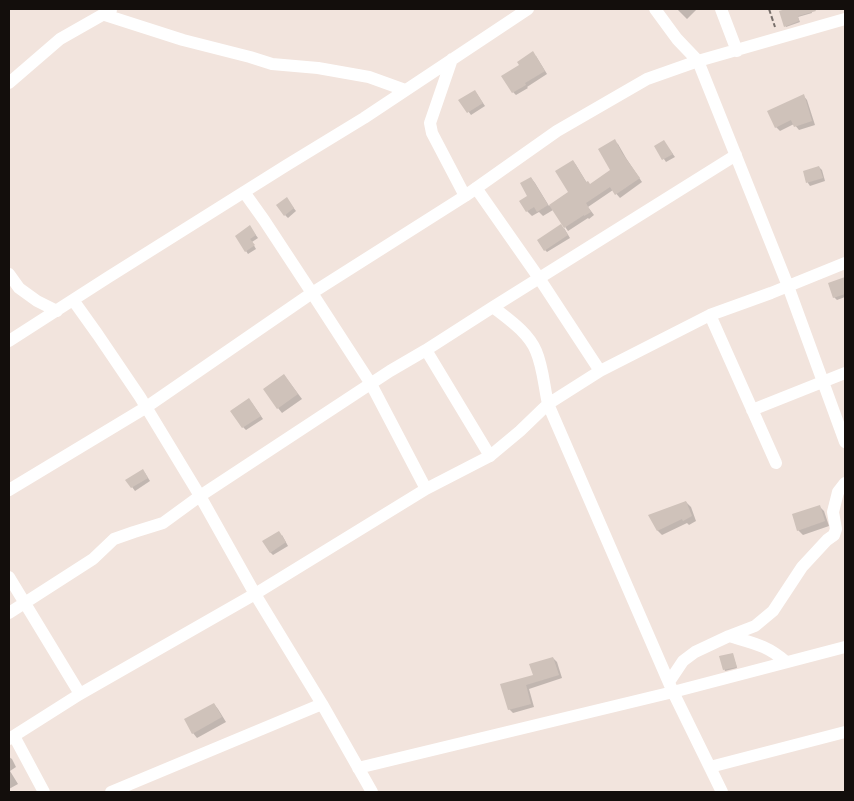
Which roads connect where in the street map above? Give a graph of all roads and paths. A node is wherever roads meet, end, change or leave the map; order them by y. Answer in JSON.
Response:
{"nodes":[{"id":1,"x":528,"y":9,"type":"edge"},
{"id":2,"x":655,"y":9,"type":"edge"},
{"id":3,"x":721,"y":9,"type":"edge"},
{"id":4,"x":769,"y":9,"type":"edge"},
{"id":5,"x":109,"y":12,"type":"edge"},
{"id":6,"x":845,"y":19,"type":"edge"},
{"id":7,"x":779,"y":38,"type":"junction"},
{"id":8,"x":737,"y":51,"type":"junction"},
{"id":9,"x":452,"y":60,"type":"junction"},
{"id":10,"x":698,"y":61,"type":"junction"},
{"id":11,"x":9,"y":83,"type":"edge"},
{"id":12,"x":405,"y":90,"type":"junction"},
{"id":13,"x":736,"y":155,"type":"junction"},
{"id":14,"x":476,"y":188,"type":"junction"},
{"id":15,"x":244,"y":192,"type":"junction"},
{"id":16,"x":465,"y":196,"type":"junction"},
{"id":17,"x":845,"y":263,"type":"edge"},
{"id":18,"x":9,"y":274,"type":"edge"},
{"id":19,"x":539,"y":278,"type":"junction"},
{"id":20,"x":788,"y":286,"type":"junction"},
{"id":21,"x":312,"y":294,"type":"junction"},
{"id":22,"x":73,"y":300,"type":"junction"},
{"id":23,"x":493,"y":306,"type":"junction"},
{"id":24,"x":56,"y":310,"type":"junction"},
{"id":25,"x":710,"y":315,"type":"junction"},
{"id":26,"x":9,"y":342,"type":"edge"},
{"id":27,"x":426,"y":350,"type":"junction"},
{"id":28,"x":600,"y":371,"type":"junction"},
{"id":29,"x":845,"y":373,"type":"edge"},
{"id":30,"x":823,"y":382,"type":"junction"},
{"id":31,"x":371,"y":384,"type":"junction"},
{"id":32,"x":548,"y":404,"type":"junction"},
{"id":33,"x":145,"y":408,"type":"junction"},
{"id":34,"x":752,"y":410,"type":"junction"},
{"id":35,"x":845,"y":442,"type":"edge"},
{"id":36,"x":490,"y":456,"type":"junction"},
{"id":37,"x":776,"y":463,"type":"dead end"},
{"id":38,"x":845,"y":484,"type":"edge"},
{"id":39,"x":426,"y":489,"type":"junction"},
{"id":40,"x":9,"y":490,"type":"edge"},
{"id":41,"x":200,"y":496,"type":"junction"},
{"id":42,"x":9,"y":577,"type":"edge"},
{"id":43,"x":255,"y":594,"type":"junction"},
{"id":44,"x":25,"y":603,"type":"junction"},
{"id":45,"x":9,"y":613,"type":"edge"},
{"id":46,"x":729,"y":636,"type":"junction"},
{"id":47,"x":845,"y":647,"type":"edge"},
{"id":48,"x":786,"y":662,"type":"junction"},
{"id":49,"x":671,"y":687,"type":"junction"},
{"id":50,"x":80,"y":694,"type":"junction"},
{"id":51,"x":322,"y":704,"type":"junction"},
{"id":52,"x":845,"y":732,"type":"edge"},
{"id":53,"x":11,"y":738,"type":"edge"},
{"id":54,"x":710,"y":767,"type":"junction"},
{"id":55,"x":358,"y":768,"type":"junction"},
{"id":56,"x":44,"y":792,"type":"edge"},
{"id":57,"x":111,"y":792,"type":"edge"},
{"id":58,"x":372,"y":792,"type":"edge"},
{"id":59,"x":722,"y":792,"type":"edge"}],
"edges":[{"from":1,"to":9,"type":"street"},
{"from":2,"to":10,"type":"street"},
{"from":3,"to":8,"type":"street"},
{"from":4,"to":7,"type":"path"},
{"from":5,"to":11,"type":"street"},
{"from":5,"to":12,"type":"street"},
{"from":6,"to":7,"type":"street"},
{"from":7,"to":8,"type":"street"},
{"from":8,"to":10,"type":"street"},
{"from":9,"to":12,"type":"street"},
{"from":9,"to":16,"type":"street"},
{"from":10,"to":13,"type":"street"},
{"from":10,"to":14,"type":"street"},
{"from":12,"to":15,"type":"street"},
{"from":13,"to":19,"type":"street"},
{"from":13,"to":20,"type":"street"},
{"from":14,"to":16,"type":"street"},
{"from":14,"to":19,"type":"street"},
{"from":15,"to":21,"type":"street"},
{"from":15,"to":22,"type":"street"},
{"from":16,"to":21,"type":"street"},
{"from":17,"to":20,"type":"street"},
{"from":18,"to":24,"type":"street"},
{"from":19,"to":23,"type":"street"},
{"from":19,"to":28,"type":"street"},
{"from":20,"to":25,"type":"street"},
{"from":20,"to":30,"type":"street"},
{"from":21,"to":31,"type":"street"},
{"from":21,"to":33,"type":"street"},
{"from":22,"to":24,"type":"street"},
{"from":22,"to":33,"type":"street"},
{"from":23,"to":27,"type":"street"},
{"from":23,"to":32,"type":"street"},
{"from":24,"to":26,"type":"street"},
{"from":25,"to":28,"type":"street"},
{"from":25,"to":34,"type":"street"},
{"from":27,"to":31,"type":"street"},
{"from":27,"to":36,"type":"street"},
{"from":28,"to":32,"type":"street"},
{"from":29,"to":30,"type":"street"},
{"from":30,"to":34,"type":"street"},
{"from":30,"to":35,"type":"street"},
{"from":31,"to":39,"type":"street"},
{"from":31,"to":41,"type":"street"},
{"from":32,"to":36,"type":"street"},
{"from":32,"to":49,"type":"street"},
{"from":33,"to":40,"type":"street"},
{"from":33,"to":41,"type":"street"},
{"from":34,"to":37,"type":"street"},
{"from":36,"to":39,"type":"street"},
{"from":38,"to":46,"type":"street"},
{"from":39,"to":43,"type":"street"},
{"from":41,"to":43,"type":"street"},
{"from":41,"to":44,"type":"street"},
{"from":42,"to":44,"type":"street"},
{"from":43,"to":50,"type":"street"},
{"from":43,"to":51,"type":"street"},
{"from":44,"to":45,"type":"street"},
{"from":44,"to":50,"type":"street"},
{"from":46,"to":48,"type":"street"},
{"from":46,"to":49,"type":"street"},
{"from":47,"to":48,"type":"street"},
{"from":48,"to":49,"type":"street"},
{"from":49,"to":54,"type":"street"},
{"from":49,"to":55,"type":"street"},
{"from":50,"to":53,"type":"street"},
{"from":51,"to":55,"type":"street"},
{"from":51,"to":57,"type":"street"},
{"from":52,"to":54,"type":"street"},
{"from":53,"to":56,"type":"street"},
{"from":54,"to":59,"type":"street"},
{"from":55,"to":58,"type":"street"}]}
